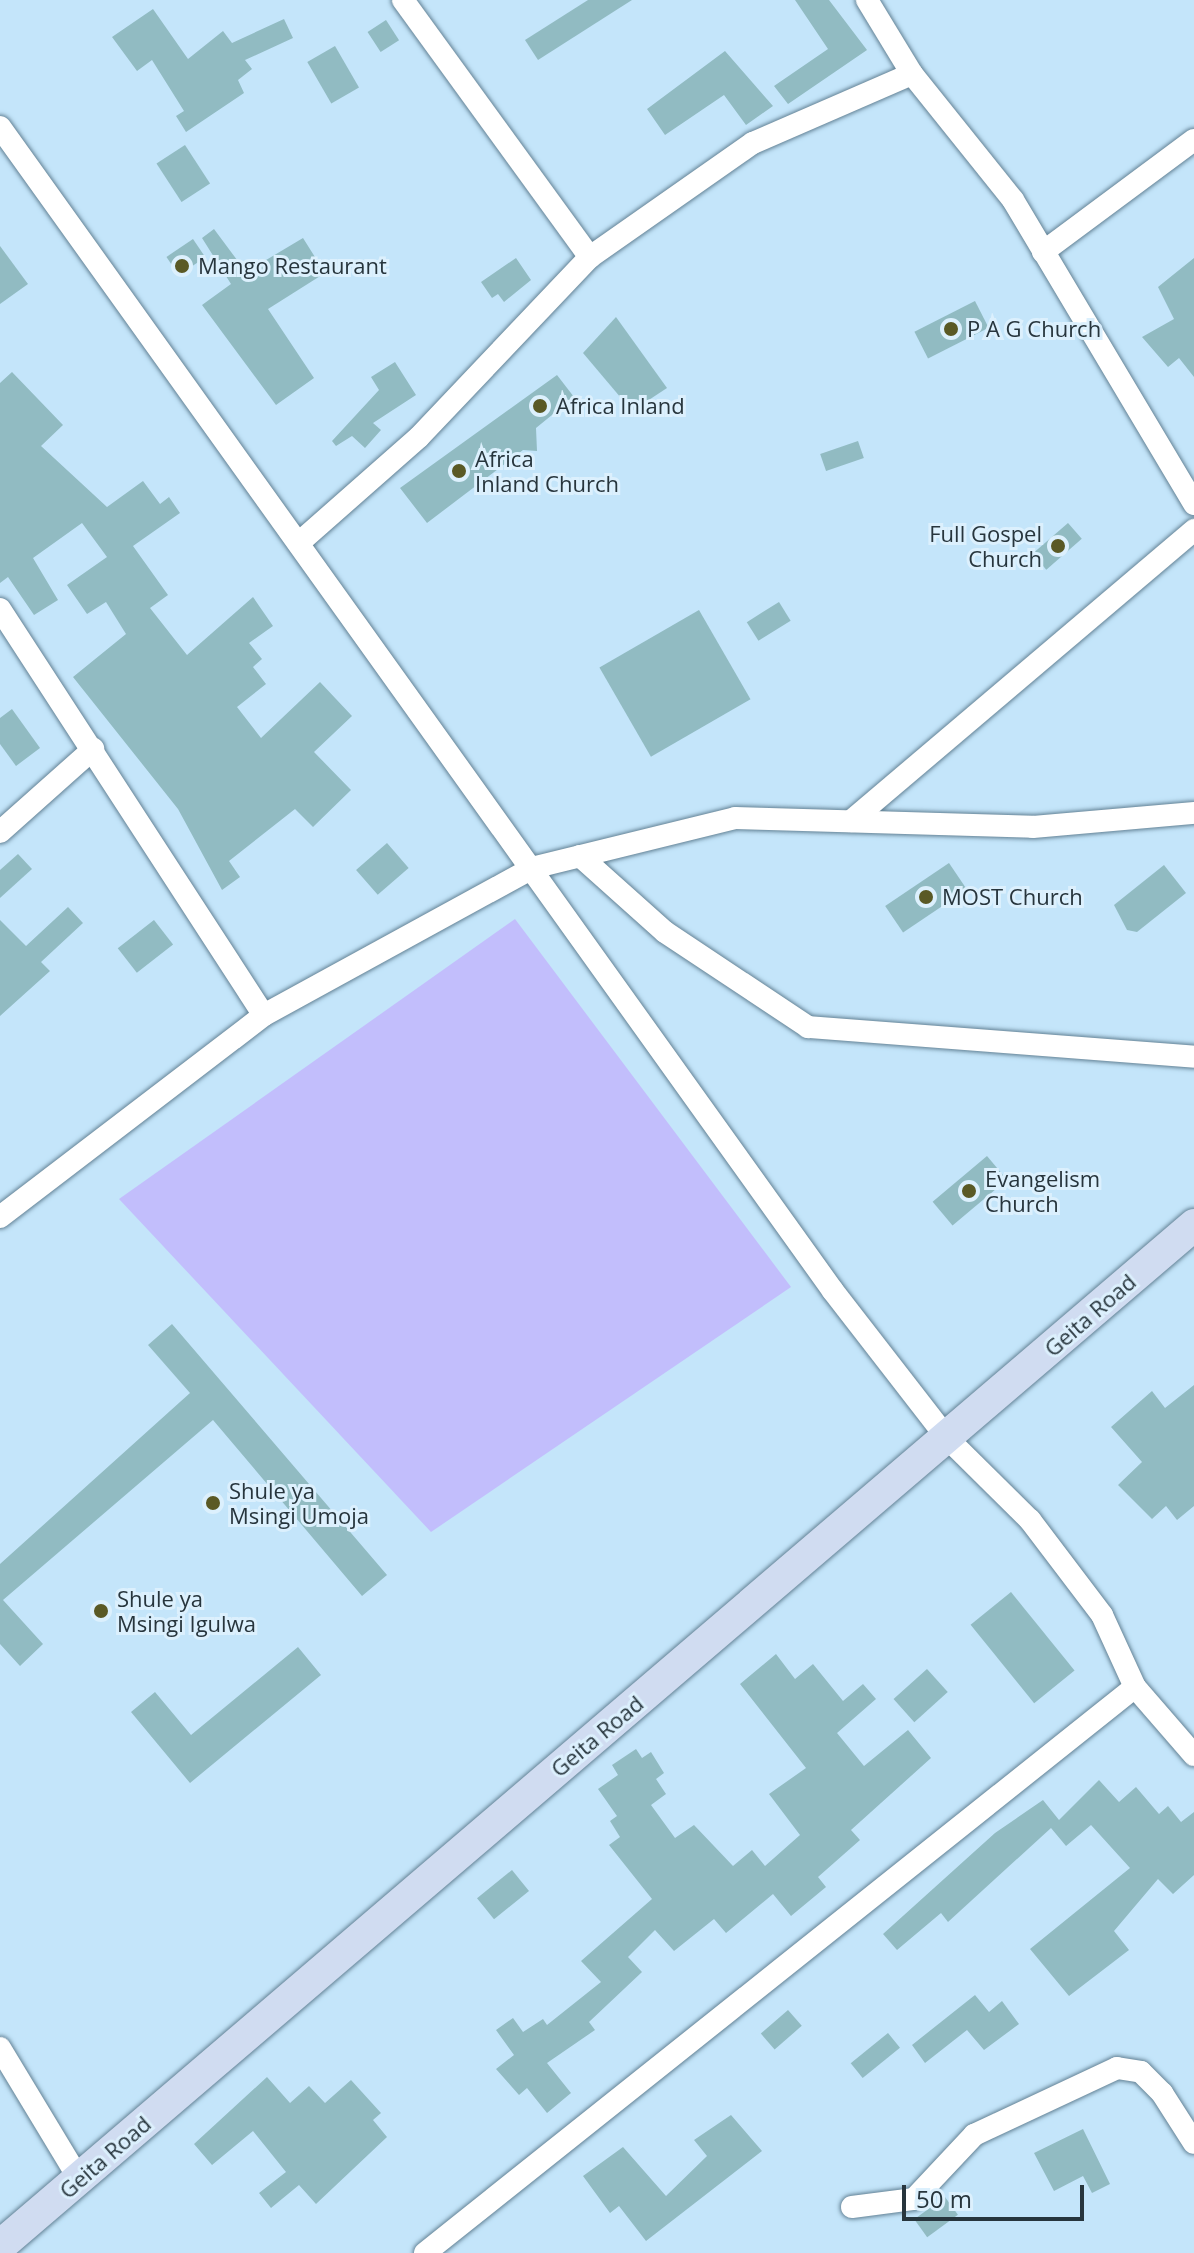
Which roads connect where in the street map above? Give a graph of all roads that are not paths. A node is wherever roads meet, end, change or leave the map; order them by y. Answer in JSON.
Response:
{"nodes":[{"id":1,"x":403,"y":0,"type":"edge"},
{"id":2,"x":867,"y":0,"type":"edge"},
{"id":3,"x":912,"y":74,"type":"junction"},
{"id":4,"x":0,"y":127,"type":"edge"},
{"id":5,"x":1194,"y":140,"type":"edge"},
{"id":6,"x":1043,"y":252,"type":"junction"},
{"id":7,"x":590,"y":257,"type":"junction"},
{"id":8,"x":1194,"y":503,"type":"edge"},
{"id":9,"x":1194,"y":530,"type":"edge"},
{"id":10,"x":301,"y":541,"type":"junction"},
{"id":11,"x":0,"y":609,"type":"edge"},
{"id":12,"x":93,"y":749,"type":"junction"},
{"id":13,"x":1194,"y":813,"type":"edge"},
{"id":14,"x":851,"y":821,"type":"junction"},
{"id":15,"x":0,"y":832,"type":"edge"},
{"id":16,"x":580,"y":856,"type":"junction"},
{"id":17,"x":532,"y":868,"type":"junction"},
{"id":18,"x":264,"y":1015,"type":"junction"},
{"id":19,"x":1194,"y":1057,"type":"edge"},
{"id":20,"x":0,"y":1217,"type":"edge"},
{"id":21,"x":1194,"y":1225,"type":"edge"},
{"id":22,"x":947,"y":1438,"type":"junction"},
{"id":23,"x":1135,"y":1687,"type":"junction"},
{"id":24,"x":1194,"y":1755,"type":"edge"},
{"id":25,"x":0,"y":2048,"type":"edge"},
{"id":26,"x":1194,"y":2143,"type":"edge"},
{"id":27,"x":79,"y":2179,"type":"junction"},
{"id":28,"x":852,"y":2207,"type":"dead end"},
{"id":29,"x":0,"y":2246,"type":"edge"},
{"id":30,"x":425,"y":2253,"type":"edge"}],
"edges":[{"from":1,"to":7,"type":"street"},
{"from":2,"to":3,"type":"street"},
{"from":3,"to":6,"type":"street"},
{"from":3,"to":7,"type":"street"},
{"from":4,"to":10,"type":"street"},
{"from":5,"to":6,"type":"street"},
{"from":6,"to":8,"type":"street"},
{"from":7,"to":10,"type":"street"},
{"from":9,"to":14,"type":"street"},
{"from":10,"to":17,"type":"street"},
{"from":11,"to":12,"type":"street"},
{"from":12,"to":15,"type":"street"},
{"from":12,"to":18,"type":"street"},
{"from":13,"to":14,"type":"street"},
{"from":14,"to":16,"type":"street"},
{"from":16,"to":17,"type":"street"},
{"from":16,"to":19,"type":"street"},
{"from":17,"to":18,"type":"street"},
{"from":17,"to":22,"type":"street"},
{"from":18,"to":20,"type":"street"},
{"from":21,"to":22,"type":"main road","name":"Geita Road"},
{"from":22,"to":23,"type":"street"},
{"from":22,"to":27,"type":"main road","name":"Geita Road"},
{"from":23,"to":24,"type":"street"},
{"from":23,"to":30,"type":"street"},
{"from":25,"to":27,"type":"street"},
{"from":26,"to":28,"type":"street"},
{"from":27,"to":29,"type":"main road","name":"Geita Road"}]}
